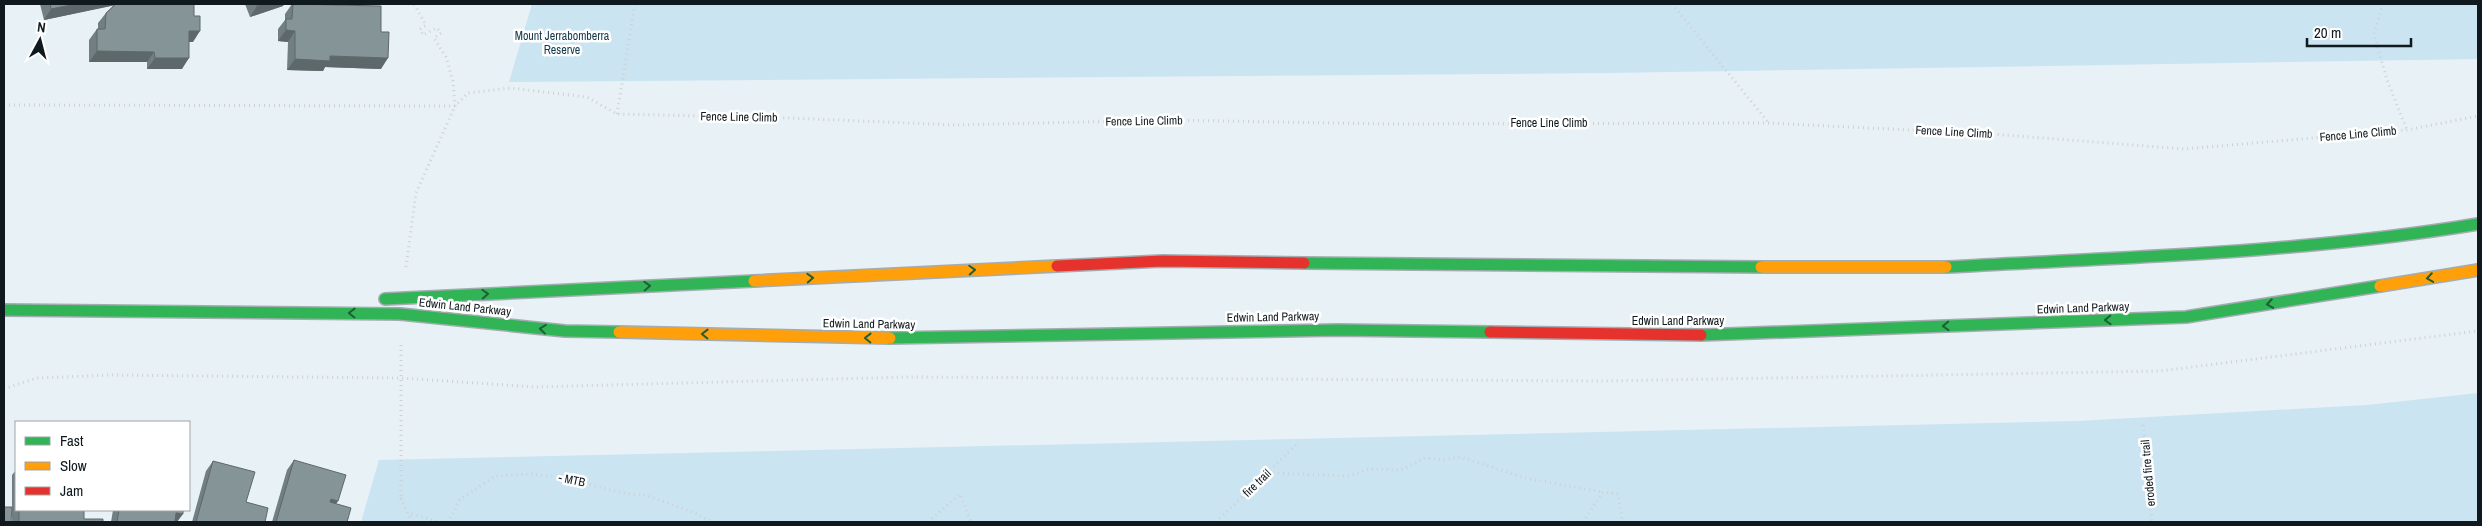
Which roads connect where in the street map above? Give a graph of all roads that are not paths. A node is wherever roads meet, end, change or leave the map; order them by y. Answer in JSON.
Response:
{"nodes":[{"id":1,"x":2478,"y":224,"type":"edge"},
{"id":2,"x":2478,"y":270,"type":"edge"},
{"id":3,"x":372,"y":299,"type":"dead end"},
{"id":4,"x":312,"y":301,"type":"dead end"},
{"id":5,"x":4,"y":310,"type":"edge"},
{"id":6,"x":65,"y":310,"type":"junction"}],
"edges":[{"from":3,"to":1,"type":"main road","name":"Edwin Land Parkway","one_way":true},
{"from":2,"to":6,"type":"main road","name":"Edwin Land Parkway","one_way":true},
{"from":4,"to":6,"type":"main road","name":"Edwin Land Parkway"},
{"from":5,"to":6,"type":"main road","name":"Edwin Land Parkway"}]}
